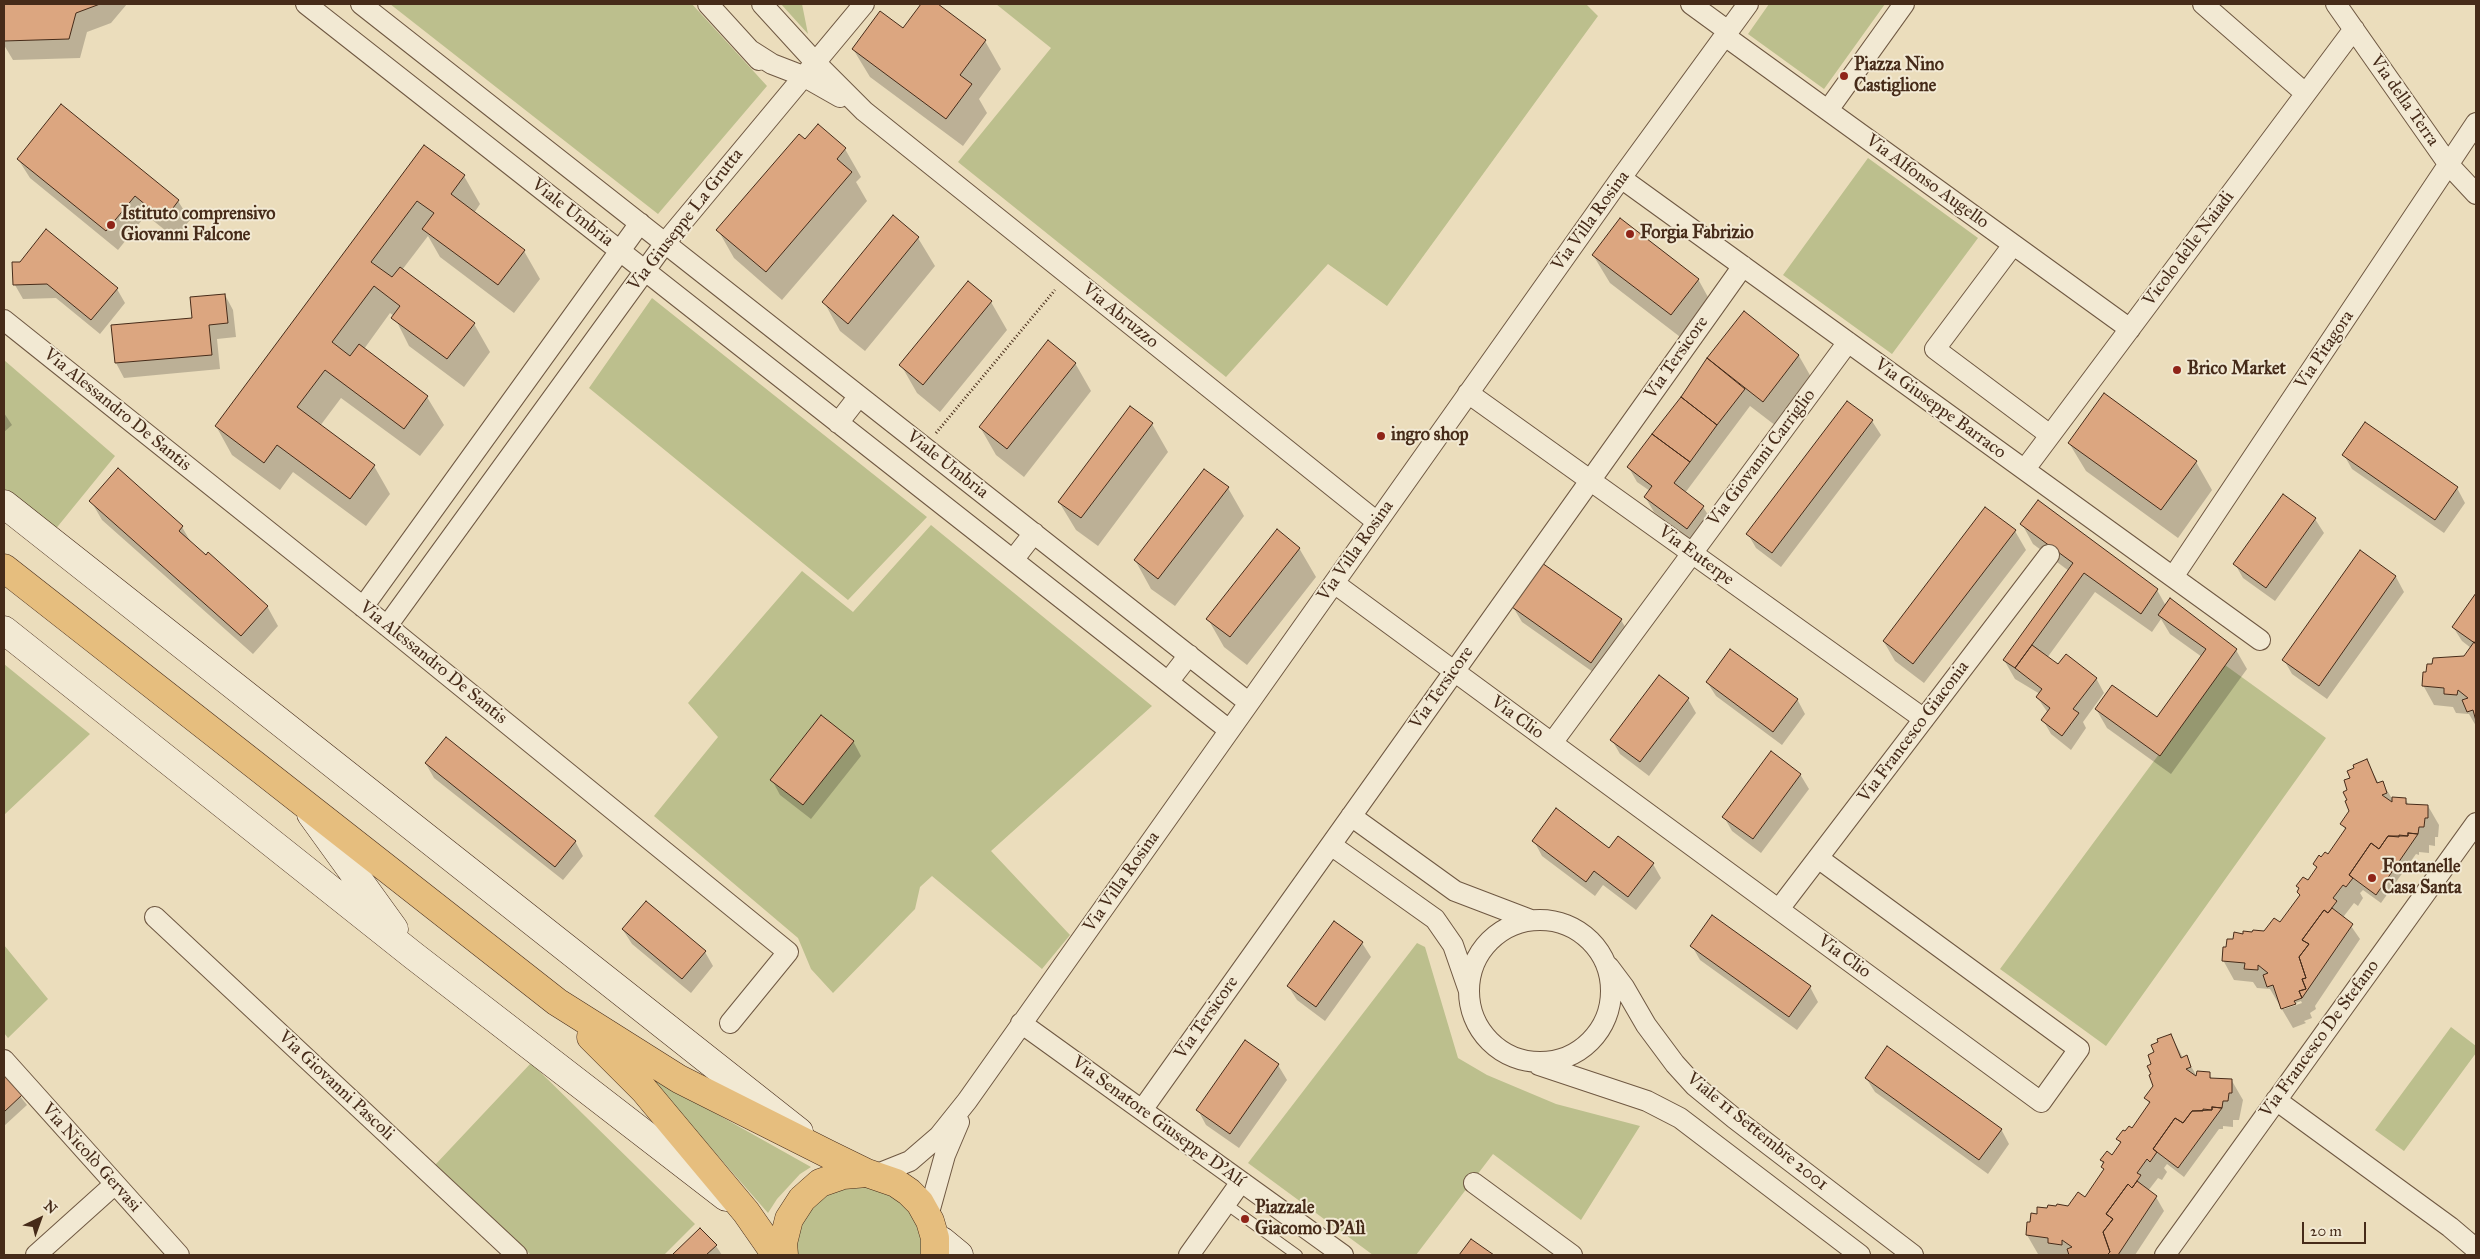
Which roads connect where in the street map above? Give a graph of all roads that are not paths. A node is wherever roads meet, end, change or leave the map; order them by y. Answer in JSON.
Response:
{"nodes":[{"id":1,"x":306,"y":4,"type":"edge"},
{"id":2,"x":361,"y":4,"type":"edge"},
{"id":3,"x":708,"y":4,"type":"edge"},
{"id":4,"x":762,"y":4,"type":"edge"},
{"id":5,"x":864,"y":4,"type":"edge"},
{"id":6,"x":1691,"y":4,"type":"edge"},
{"id":7,"x":1748,"y":4,"type":"edge"},
{"id":8,"x":1904,"y":4,"type":"edge"},
{"id":9,"x":2203,"y":4,"type":"edge"},
{"id":10,"x":2336,"y":4,"type":"edge"},
{"id":11,"x":2354,"y":29,"type":"junction"},
{"id":12,"x":1727,"y":34,"type":"junction"},
{"id":13,"x":750,"y":50,"type":"junction"},
{"id":14,"x":809,"y":69,"type":"junction"},
{"id":15,"x":789,"y":93,"type":"junction"},
{"id":16,"x":2306,"y":93,"type":"junction"},
{"id":17,"x":1828,"y":110,"type":"junction"},
{"id":18,"x":2476,"y":123,"type":"edge"},
{"id":19,"x":2449,"y":165,"type":"junction"},
{"id":20,"x":1621,"y":178,"type":"junction"},
{"id":21,"x":2476,"y":194,"type":"edge"},
{"id":22,"x":640,"y":223,"type":"junction"},
{"id":23,"x":665,"y":243,"type":"junction"},
{"id":24,"x":2013,"y":244,"type":"junction"},
{"id":25,"x":620,"y":251,"type":"junction"},
{"id":26,"x":1743,"y":266,"type":"junction"},
{"id":27,"x":645,"y":270,"type":"junction"},
{"id":28,"x":4,"y":320,"type":"edge"},
{"id":29,"x":2130,"y":329,"type":"junction"},
{"id":30,"x":1848,"y":342,"type":"junction"},
{"id":31,"x":1468,"y":392,"type":"junction"},
{"id":32,"x":859,"y":396,"type":"junction"},
{"id":33,"x":838,"y":423,"type":"junction"},
{"id":34,"x":494,"y":426,"type":"junction"},
{"id":35,"x":2050,"y":435,"type":"junction"},
{"id":36,"x":519,"y":444,"type":"junction"},
{"id":37,"x":2024,"y":469,"type":"junction"},
{"id":38,"x":1591,"y":480,"type":"junction"},
{"id":39,"x":4,"y":504,"type":"edge"},
{"id":40,"x":1377,"y":522,"type":"junction"},
{"id":41,"x":1034,"y":533,"type":"junction"},
{"id":42,"x":1692,"y":553,"type":"junction"},
{"id":43,"x":2049,"y":555,"type":"dead end"},
{"id":44,"x":1013,"y":560,"type":"junction"},
{"id":45,"x":4,"y":568,"type":"edge"},
{"id":46,"x":2173,"y":577,"type":"junction"},
{"id":47,"x":1334,"y":583,"type":"junction"},
{"id":48,"x":363,"y":607,"type":"junction"},
{"id":49,"x":387,"y":626,"type":"junction"},
{"id":50,"x":4,"y":630,"type":"edge"},
{"id":51,"x":2260,"y":640,"type":"dead end"},
{"id":52,"x":1189,"y":655,"type":"junction"},
{"id":53,"x":1454,"y":671,"type":"junction"},
{"id":54,"x":1168,"y":682,"type":"junction"},
{"id":55,"x":1248,"y":702,"type":"junction"},
{"id":56,"x":1924,"y":719,"type":"junction"},
{"id":57,"x":1229,"y":730,"type":"junction"},
{"id":58,"x":1552,"y":743,"type":"junction"},
{"id":59,"x":304,"y":804,"type":"junction"},
{"id":60,"x":1351,"y":816,"type":"junction"},
{"id":61,"x":2476,"y":823,"type":"edge"},
{"id":62,"x":1330,"y":845,"type":"junction"},
{"id":63,"x":1818,"y":858,"type":"junction"},
{"id":64,"x":1779,"y":909,"type":"junction"},
{"id":65,"x":155,"y":917,"type":"dead end"},
{"id":66,"x":1531,"y":920,"type":"junction"},
{"id":67,"x":414,"y":956,"type":"junction"},
{"id":68,"x":1606,"y":963,"type":"junction"},
{"id":69,"x":1468,"y":991,"type":"junction"},
{"id":70,"x":557,"y":1002,"type":"junction"},
{"id":71,"x":730,"y":1023,"type":"dead end"},
{"id":72,"x":1021,"y":1023,"type":"junction"},
{"id":73,"x":4,"y":1060,"type":"edge"},
{"id":74,"x":1520,"y":1060,"type":"junction"},
{"id":75,"x":2276,"y":1100,"type":"junction"},
{"id":76,"x":967,"y":1101,"type":"junction"},
{"id":77,"x":1142,"y":1110,"type":"junction"},
{"id":78,"x":828,"y":1154,"type":"junction"},
{"id":79,"x":871,"y":1174,"type":"junction"},
{"id":80,"x":1241,"y":1182,"type":"junction"},
{"id":81,"x":1474,"y":1183,"type":"dead end"},
{"id":82,"x":115,"y":1184,"type":"junction"},
{"id":83,"x":1226,"y":1204,"type":"junction"},
{"id":84,"x":746,"y":1212,"type":"junction"},
{"id":85,"x":941,"y":1241,"type":"edge"},
{"id":86,"x":2476,"y":1249,"type":"edge"},
{"id":87,"x":36,"y":1255,"type":"edge"},
{"id":88,"x":179,"y":1255,"type":"edge"},
{"id":89,"x":515,"y":1255,"type":"edge"},
{"id":90,"x":776,"y":1255,"type":"edge"},
{"id":91,"x":784,"y":1255,"type":"edge"},
{"id":92,"x":1189,"y":1255,"type":"edge"},
{"id":93,"x":1298,"y":1255,"type":"edge"},
{"id":94,"x":1343,"y":1255,"type":"edge"},
{"id":95,"x":1572,"y":1255,"type":"edge"},
{"id":96,"x":1860,"y":1255,"type":"edge"},
{"id":97,"x":1913,"y":1255,"type":"edge"},
{"id":98,"x":2165,"y":1255,"type":"edge"}],
"edges":[{"from":1,"to":25,"type":"street","name":"Viale Umbria"},
{"from":2,"to":22,"type":"street","name":"Viale Umbria"},
{"from":3,"to":13,"type":"street"},
{"from":4,"to":14,"type":"street"},
{"from":5,"to":14,"type":"street","name":"Via Giuseppe La Grutta"},
{"from":6,"to":12,"type":"street","name":"Via Alfonso Augello"},
{"from":7,"to":12,"type":"street","name":"Via Villa Rosina"},
{"from":8,"to":17,"type":"street"},
{"from":9,"to":16,"type":"street"},
{"from":10,"to":11,"type":"street","name":"Via della Terra"},
{"from":11,"to":16,"type":"street","name":"Vicolo delle Naiadi"},
{"from":11,"to":19,"type":"street","name":"Via della Terra"},
{"from":12,"to":17,"type":"street","name":"Via Alfonso Augello"},
{"from":12,"to":20,"type":"street","name":"Via Villa Rosina"},
{"from":13,"to":14,"type":"street"},
{"from":13,"to":15,"type":"street"},
{"from":14,"to":15,"type":"street","name":"Via Giuseppe La Grutta"},
{"from":14,"to":40,"type":"street","name":"Via Abruzzo"},
{"from":15,"to":23,"type":"street","name":"Via Giuseppe La Grutta"},
{"from":16,"to":29,"type":"street","name":"Vicolo delle Naiadi"},
{"from":17,"to":24,"type":"street","name":"Via Alfonso Augello"},
{"from":18,"to":19,"type":"street","name":"Via Pitagora"},
{"from":19,"to":21,"type":"street","name":"Via della Terra"},
{"from":19,"to":46,"type":"street","name":"Via Pitagora"},
{"from":20,"to":26,"type":"street","name":"Via Giuseppe Barraco"},
{"from":20,"to":31,"type":"street","name":"Via Villa Rosina"},
{"from":22,"to":23,"type":"street","name":"Viale Umbria"},
{"from":22,"to":25,"type":"street","name":"Via Giuseppe La Grutta"},
{"from":23,"to":27,"type":"street","name":"Via Giuseppe La Grutta"},
{"from":23,"to":32,"type":"street","name":"Viale Umbria"},
{"from":24,"to":29,"type":"street","name":"Via Alfonso Augello"},
{"from":24,"to":35,"type":"street"},
{"from":25,"to":27,"type":"street","name":"Viale Umbria"},
{"from":25,"to":34,"type":"street","name":"Via Giuseppe La Grutta"},
{"from":26,"to":30,"type":"street","name":"Via Giuseppe Barraco"},
{"from":26,"to":38,"type":"street","name":"Via Tersicore"},
{"from":27,"to":33,"type":"street","name":"Viale Umbria"},
{"from":27,"to":36,"type":"street","name":"Via Giuseppe La Grutta"},
{"from":28,"to":48,"type":"street","name":"Via Alessandro De Santis"},
{"from":29,"to":35,"type":"street","name":"Vicolo delle Naiadi"},
{"from":30,"to":37,"type":"street","name":"Via Giuseppe Barraco"},
{"from":30,"to":42,"type":"street","name":"Via Giovanni Carriglio"},
{"from":31,"to":38,"type":"street","name":"Via Euterpe"},
{"from":31,"to":40,"type":"street","name":"Via Villa Rosina"},
{"from":32,"to":33,"type":"street"},
{"from":32,"to":41,"type":"street","name":"Viale Umbria"},
{"from":33,"to":44,"type":"street","name":"Viale Umbria"},
{"from":34,"to":36,"type":"street"},
{"from":34,"to":48,"type":"street","name":"Via Giuseppe La Grutta"},
{"from":35,"to":37,"type":"street","name":"Vicolo delle Naiadi"},
{"from":36,"to":49,"type":"street","name":"Via Giuseppe La Grutta"},
{"from":37,"to":46,"type":"street","name":"Via Giuseppe Barraco"},
{"from":38,"to":42,"type":"street","name":"Via Euterpe"},
{"from":38,"to":53,"type":"street","name":"Via Tersicore"},
{"from":39,"to":78,"type":"street"},
{"from":40,"to":47,"type":"street","name":"Via Villa Rosina"},
{"from":41,"to":44,"type":"street"},
{"from":41,"to":52,"type":"street","name":"Viale Umbria"},
{"from":42,"to":56,"type":"street","name":"Via Euterpe"},
{"from":42,"to":58,"type":"street","name":"Via Giovanni Carriglio"},
{"from":43,"to":56,"type":"street","name":"Via Francesco Giaconia"},
{"from":44,"to":54,"type":"street","name":"Viale Umbria"},
{"from":45,"to":59,"type":"main road"},
{"from":46,"to":51,"type":"street","name":"Via Giuseppe Barraco"},
{"from":47,"to":53,"type":"street","name":"Via Clio"},
{"from":47,"to":55,"type":"street","name":"Via Villa Rosina"},
{"from":48,"to":49,"type":"street","name":"Via Alessandro De Santis"},
{"from":49,"to":71,"type":"street","name":"Via Alessandro De Santis"},
{"from":50,"to":67,"type":"street"},
{"from":52,"to":54,"type":"street"},
{"from":52,"to":55,"type":"street","name":"Viale Umbria"},
{"from":53,"to":58,"type":"street","name":"Via Clio"},
{"from":53,"to":60,"type":"street","name":"Via Tersicore"},
{"from":54,"to":57,"type":"street","name":"Viale Umbria"},
{"from":55,"to":57,"type":"street","name":"Via Villa Rosina"},
{"from":56,"to":63,"type":"street","name":"Via Francesco Giaconia"},
{"from":57,"to":72,"type":"street","name":"Via Villa Rosina"},
{"from":58,"to":64,"type":"street","name":"Via Clio"},
{"from":59,"to":67,"type":"street"},
{"from":59,"to":70,"type":"main road"},
{"from":60,"to":62,"type":"street","name":"Via Tersicore"},
{"from":60,"to":66,"type":"street"},
{"from":61,"to":75,"type":"street","name":"Via Francesco De Stefano"},
{"from":62,"to":69,"type":"street"},
{"from":62,"to":77,"type":"street","name":"Via Tersicore"},
{"from":63,"to":64,"type":"street","name":"Via Francesco Giaconia"},
{"from":63,"to":64,"type":"street","name":"Via Clio"},
{"from":65,"to":89,"type":"street","name":"Via Giovanni Pascoli"},
{"from":66,"to":68,"type":"street"},
{"from":66,"to":69,"type":"street"},
{"from":67,"to":84,"type":"street"},
{"from":68,"to":74,"type":"street"},
{"from":68,"to":97,"type":"street","name":"Viale 11 Settembre 2001"},
{"from":69,"to":74,"type":"street"},
{"from":70,"to":78,"type":"main road"},
{"from":70,"to":84,"type":"main road"},
{"from":72,"to":76,"type":"street","name":"Via Villa Rosina"},
{"from":72,"to":77,"type":"street","name":"Via Senatore Giuseppe D'Alí"},
{"from":73,"to":82,"type":"street","name":"Via Nicolò Gervasi"},
{"from":74,"to":96,"type":"street","name":"Viale 11 Settembre 2001"},
{"from":75,"to":86,"type":"street"},
{"from":75,"to":98,"type":"street","name":"Via Francesco De Stefano"},
{"from":76,"to":79,"type":"street","name":"Via Villa Rosina"},
{"from":76,"to":85,"type":"street","name":"Via Villa Rosina"},
{"from":77,"to":80,"type":"street","name":"Via Senatore Giuseppe D'Alí"},
{"from":78,"to":79,"type":"main road"},
{"from":79,"to":85,"type":"main road"},
{"from":79,"to":91,"type":"main road"},
{"from":80,"to":83,"type":"street"},
{"from":80,"to":94,"type":"street","name":"Via Senatore Giuseppe D'Alí"},
{"from":81,"to":95,"type":"street"},
{"from":82,"to":87,"type":"street"},
{"from":82,"to":88,"type":"street","name":"Via Nicolò Gervasi"},
{"from":83,"to":92,"type":"street"},
{"from":83,"to":93,"type":"lane"},
{"from":84,"to":90,"type":"main road"}]}
